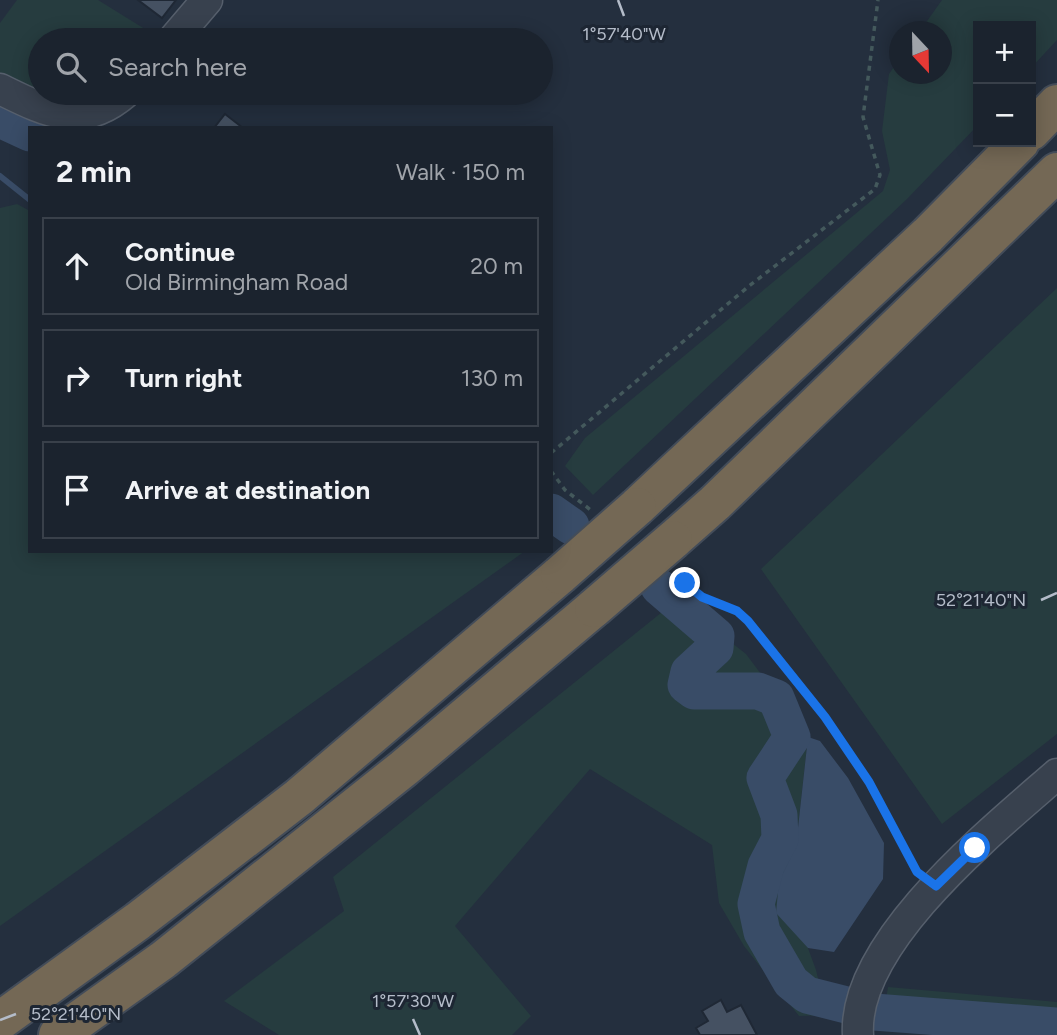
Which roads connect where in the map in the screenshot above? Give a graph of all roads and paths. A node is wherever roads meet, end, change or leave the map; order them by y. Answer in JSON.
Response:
{"nodes":[{"id":1,"x":208,"y":0,"type":"edge"},
{"id":2,"x":878,"y":0,"type":"edge"},
{"id":3,"x":184,"y":28,"type":"edge"},
{"id":4,"x":0,"y":89,"type":"edge"},
{"id":5,"x":28,"y":102,"type":"edge"},
{"id":6,"x":1057,"y":104,"type":"edge"},
{"id":7,"x":33,"y":105,"type":"edge"},
{"id":8,"x":111,"y":105,"type":"edge"},
{"id":9,"x":1036,"y":126,"type":"edge"},
{"id":10,"x":1015,"y":147,"type":"edge"},
{"id":11,"x":1057,"y":172,"type":"edge"},
{"id":12,"x":553,"y":451,"type":"edge"},
{"id":13,"x":553,"y":474,"type":"edge"},
{"id":14,"x":598,"y":516,"type":"dead end"},
{"id":15,"x":674,"y":557,"type":"junction"},
{"id":16,"x":1057,"y":774,"type":"edge"},
{"id":17,"x":936,"y":886,"type":"junction"},
{"id":18,"x":859,"y":1018,"type":"edge"},
{"id":19,"x":0,"y":1021,"type":"edge"},
{"id":20,"x":58,"y":1035,"type":"edge"}],
"edges":[{"from":1,"to":3,"type":"street"},
{"from":2,"to":12,"type":"path"},
{"from":4,"to":5,"type":"street"},
{"from":6,"to":9,"type":"highway"},
{"from":7,"to":8,"type":"street"},
{"from":10,"to":19,"type":"highway","bridge":true},
{"from":11,"to":15,"type":"highway"},
{"from":13,"to":14,"type":"path"},
{"from":15,"to":17,"type":"path"},
{"from":15,"to":20,"type":"highway","bridge":true},
{"from":16,"to":17,"type":"street"},
{"from":17,"to":18,"type":"street"}]}
